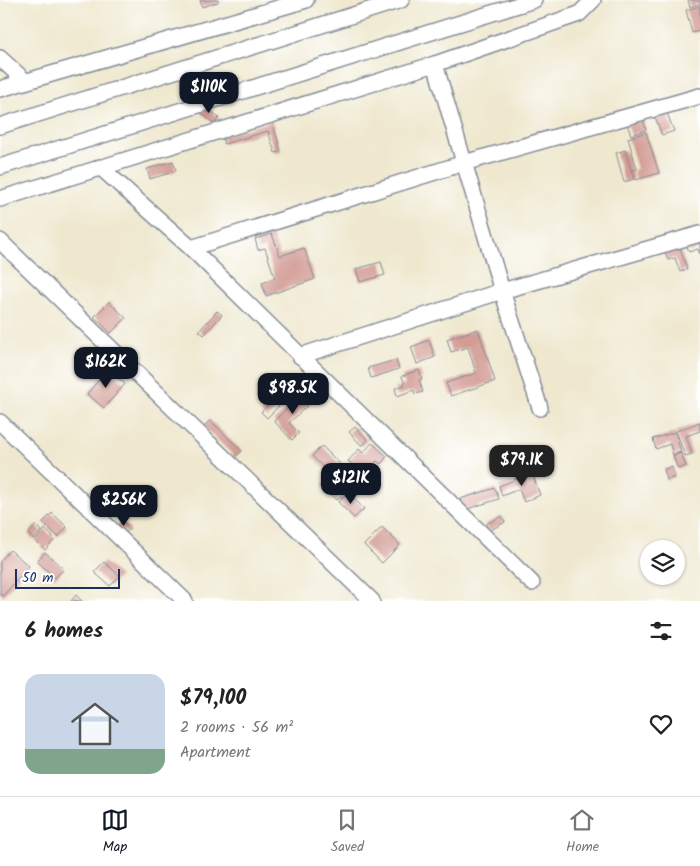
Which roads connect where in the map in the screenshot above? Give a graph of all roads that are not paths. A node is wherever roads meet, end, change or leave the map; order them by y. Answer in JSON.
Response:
{"nodes":[{"id":1,"x":306,"y":0,"type":"edge"},
{"id":2,"x":401,"y":0,"type":"edge"},
{"id":3,"x":534,"y":0,"type":"edge"},
{"id":4,"x":593,"y":0,"type":"edge"},
{"id":5,"x":0,"y":58,"type":"edge"},
{"id":6,"x":435,"y":64,"type":"junction"},
{"id":7,"x":25,"y":81,"type":"junction"},
{"id":8,"x":0,"y":90,"type":"edge"},
{"id":9,"x":700,"y":96,"type":"edge"},
{"id":10,"x":0,"y":126,"type":"edge"},
{"id":11,"x":464,"y":163,"type":"junction"},
{"id":12,"x":0,"y":167,"type":"edge"},
{"id":13,"x":100,"y":167,"type":"junction"},
{"id":14,"x":0,"y":199,"type":"edge"},
{"id":15,"x":700,"y":234,"type":"edge"},
{"id":16,"x":0,"y":241,"type":"edge"},
{"id":17,"x":191,"y":248,"type":"junction"},
{"id":18,"x":502,"y":292,"type":"junction"},
{"id":19,"x":300,"y":356,"type":"junction"},
{"id":20,"x":540,"y":408,"type":"dead end"},
{"id":21,"x":0,"y":422,"type":"edge"},
{"id":22,"x":532,"y":583,"type":"dead end"},
{"id":23,"x":185,"y":601,"type":"edge"},
{"id":24,"x":372,"y":601,"type":"edge"}],
"edges":[{"from":1,"to":7,"type":"street"},
{"from":2,"to":10,"type":"street"},
{"from":3,"to":12,"type":"street"},
{"from":4,"to":6,"type":"street"},
{"from":5,"to":7,"type":"street"},
{"from":6,"to":11,"type":"street"},
{"from":6,"to":13,"type":"street"},
{"from":7,"to":8,"type":"street"},
{"from":9,"to":11,"type":"street"},
{"from":11,"to":17,"type":"street"},
{"from":11,"to":18,"type":"street"},
{"from":13,"to":14,"type":"street"},
{"from":13,"to":17,"type":"street"},
{"from":15,"to":18,"type":"street"},
{"from":16,"to":24,"type":"street"},
{"from":17,"to":19,"type":"street"},
{"from":18,"to":19,"type":"street"},
{"from":18,"to":20,"type":"street"},
{"from":19,"to":22,"type":"street"},
{"from":21,"to":23,"type":"street"}]}
